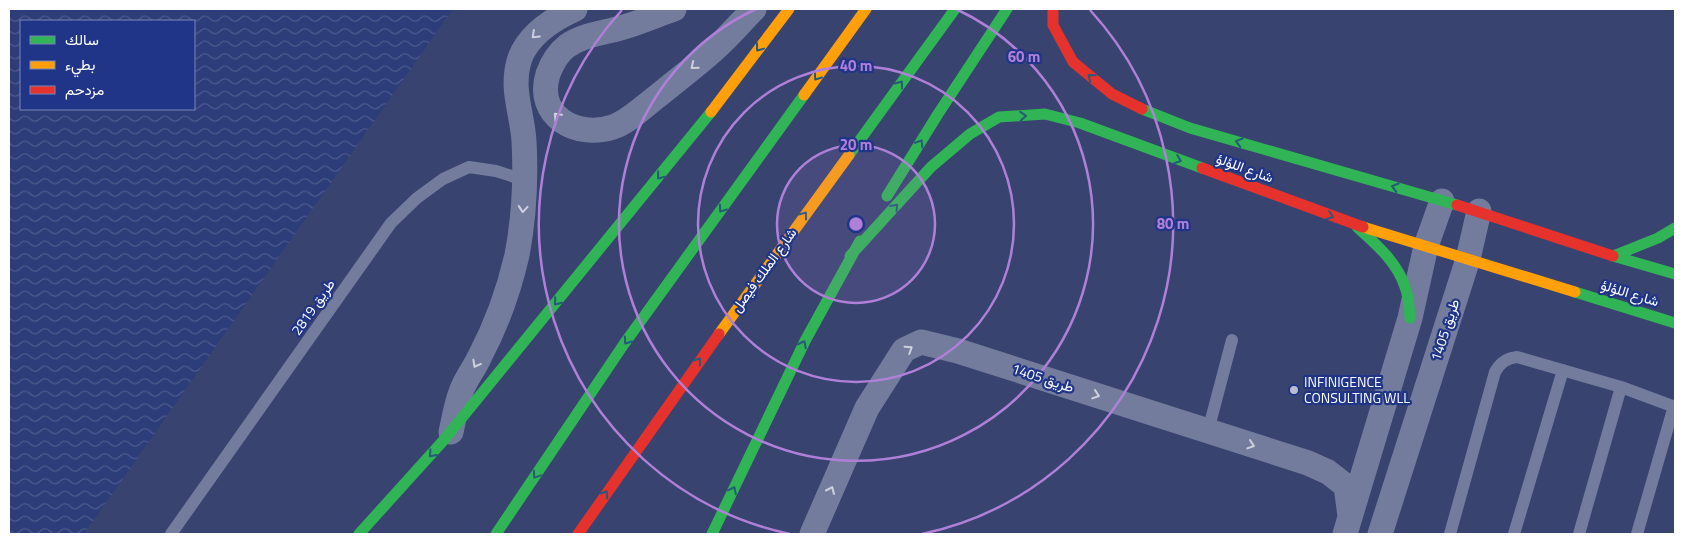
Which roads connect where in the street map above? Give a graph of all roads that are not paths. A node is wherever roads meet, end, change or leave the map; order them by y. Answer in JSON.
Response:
{"nodes":[{"id":1,"x":576,"y":9,"type":"edge"},
{"id":2,"x":674,"y":9,"type":"edge"},
{"id":3,"x":754,"y":9,"type":"edge"},
{"id":4,"x":789,"y":9,"type":"edge"},
{"id":5,"x":866,"y":9,"type":"edge"},
{"id":6,"x":955,"y":9,"type":"edge"},
{"id":7,"x":1007,"y":9,"type":"edge"},
{"id":8,"x":1053,"y":9,"type":"edge"},
{"id":9,"x":524,"y":180,"type":"junction"},
{"id":10,"x":1442,"y":201,"type":"junction"},
{"id":11,"x":1479,"y":211,"type":"junction"},
{"id":12,"x":1354,"y":224,"type":"junction"},
{"id":13,"x":1675,"y":228,"type":"edge"},
{"id":14,"x":1426,"y":246,"type":"junction"},
{"id":15,"x":850,"y":256,"type":"junction"},
{"id":16,"x":1612,"y":256,"type":"junction"},
{"id":17,"x":1468,"y":259,"type":"junction"},
{"id":18,"x":1675,"y":274,"type":"edge"},
{"id":19,"x":1410,"y":318,"type":"junction"},
{"id":20,"x":1675,"y":322,"type":"edge"},
{"id":21,"x":1232,"y":340,"type":"dead end"},
{"id":22,"x":1563,"y":370,"type":"junction"},
{"id":23,"x":1621,"y":386,"type":"junction"},
{"id":24,"x":1675,"y":407,"type":"edge"},
{"id":25,"x":1208,"y":431,"type":"junction"},
{"id":26,"x":450,"y":433,"type":"junction"},
{"id":27,"x":1348,"y":525,"type":"edge"},
{"id":28,"x":171,"y":534,"type":"edge"},
{"id":29,"x":359,"y":534,"type":"edge"},
{"id":30,"x":496,"y":534,"type":"edge"},
{"id":31,"x":578,"y":534,"type":"edge"},
{"id":32,"x":712,"y":534,"type":"edge"},
{"id":33,"x":812,"y":534,"type":"edge"},
{"id":34,"x":1380,"y":534,"type":"edge"},
{"id":35,"x":1450,"y":534,"type":"edge"},
{"id":36,"x":1514,"y":534,"type":"edge"},
{"id":37,"x":1579,"y":534,"type":"edge"},
{"id":38,"x":1637,"y":534,"type":"edge"}],
"edges":[{"from":1,"to":9,"type":"street","one_way":true},
{"from":3,"to":2,"type":"street","one_way":true},
{"from":4,"to":26,"type":"main road","one_way":true},
{"from":5,"to":30,"type":"main road","one_way":true},
{"from":31,"to":6,"type":"main road","name":"شارع الملك فيصل","one_way":true},
{"from":15,"to":7,"type":"main road","one_way":true},
{"from":10,"to":8,"type":"main road","name":"شارع اللؤلؤ","one_way":true},
{"from":9,"to":26,"type":"street","one_way":true},
{"from":9,"to":28,"type":"lane","name":"طريق 2819"},
{"from":10,"to":11,"type":"main road","name":"شارع اللؤلؤ"},
{"from":10,"to":14,"type":"street","name":"طريق 1405"},
{"from":11,"to":16,"type":"main road","name":"شارع اللؤلؤ"},
{"from":11,"to":17,"type":"street","name":"طريق 1405"},
{"from":12,"to":14,"type":"main road","name":"شارع اللؤلؤ"},
{"from":15,"to":12,"type":"main road","name":"شارع اللؤلؤ","one_way":true},
{"from":12,"to":19,"type":"main road"},
{"from":13,"to":16,"type":"main road"},
{"from":14,"to":17,"type":"main road","name":"شارع اللؤلؤ"},
{"from":14,"to":19,"type":"street","name":"طريق 1405"},
{"from":32,"to":15,"type":"main road","one_way":true},
{"from":16,"to":18,"type":"main road","name":"شارع اللؤلؤ"},
{"from":17,"to":20,"type":"main road","name":"شارع اللؤلؤ"},
{"from":17,"to":34,"type":"street","name":"طريق 1405"},
{"from":19,"to":27,"type":"street","name":"طريق 1405"},
{"from":21,"to":25,"type":"lane"},
{"from":22,"to":23,"type":"lane"},
{"from":22,"to":35,"type":"lane"},
{"from":22,"to":36,"type":"lane"},
{"from":23,"to":24,"type":"lane"},
{"from":23,"to":37,"type":"lane"},
{"from":24,"to":38,"type":"lane"},
{"from":25,"to":27,"type":"street","name":"طريق 1405","one_way":true},
{"from":33,"to":25,"type":"street","name":"طريق 1405","one_way":true},
{"from":26,"to":29,"type":"main road","one_way":true}]}
